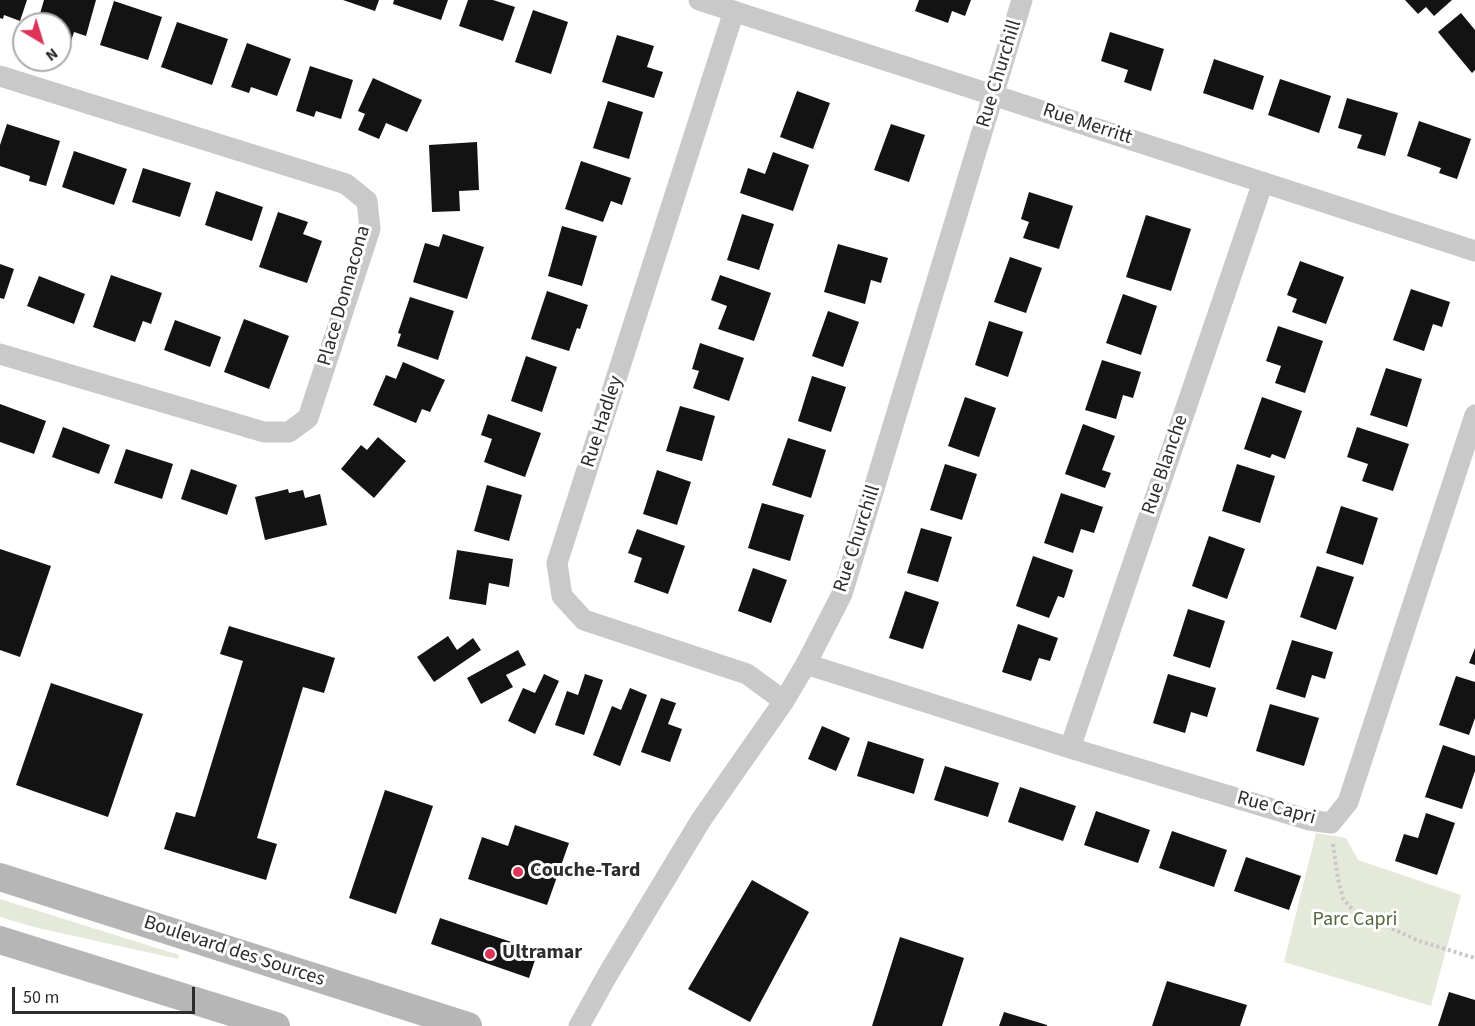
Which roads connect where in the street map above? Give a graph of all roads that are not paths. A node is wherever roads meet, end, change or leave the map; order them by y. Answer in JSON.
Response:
{"nodes":[{"id":1,"x":699,"y":0,"type":"edge"},
{"id":2,"x":1022,"y":0,"type":"edge"},
{"id":3,"x":734,"y":11,"type":"junction"},
{"id":4,"x":0,"y":76,"type":"edge"},
{"id":5,"x":994,"y":95,"type":"junction"},
{"id":6,"x":1263,"y":182,"type":"junction"},
{"id":7,"x":1475,"y":250,"type":"edge"},
{"id":8,"x":0,"y":354,"type":"edge"},
{"id":9,"x":1475,"y":415,"type":"edge"},
{"id":10,"x":806,"y":664,"type":"junction"},
{"id":11,"x":784,"y":701,"type":"junction"},
{"id":12,"x":1070,"y":748,"type":"junction"},
{"id":13,"x":0,"y":877,"type":"edge"},
{"id":14,"x":0,"y":940,"type":"edge"},
{"id":15,"x":276,"y":1026,"type":"edge"},
{"id":16,"x":468,"y":1026,"type":"edge"},
{"id":17,"x":579,"y":1026,"type":"edge"}],
"edges":[{"from":1,"to":3,"type":"street","name":"Rue Merritt"},
{"from":2,"to":5,"type":"street","name":"Rue Churchill"},
{"from":3,"to":5,"type":"street","name":"Rue Merritt"},
{"from":3,"to":11,"type":"street","name":"Rue Hadley"},
{"from":4,"to":8,"type":"street","name":"Place Donnacona"},
{"from":5,"to":6,"type":"street","name":"Rue Merritt"},
{"from":5,"to":10,"type":"street","name":"Rue Churchill"},
{"from":6,"to":7,"type":"street","name":"Rue Merritt"},
{"from":6,"to":12,"type":"street","name":"Rue Blanche"},
{"from":9,"to":12,"type":"street","name":"Rue Capri"},
{"from":10,"to":11,"type":"street","name":"Rue Churchill"},
{"from":10,"to":12,"type":"street","name":"Rue Capri"},
{"from":11,"to":17,"type":"street","name":"Rue Churchill"},
{"from":13,"to":16,"type":"main road","name":"Boulevard des Sources"},
{"from":14,"to":15,"type":"main road"}]}
